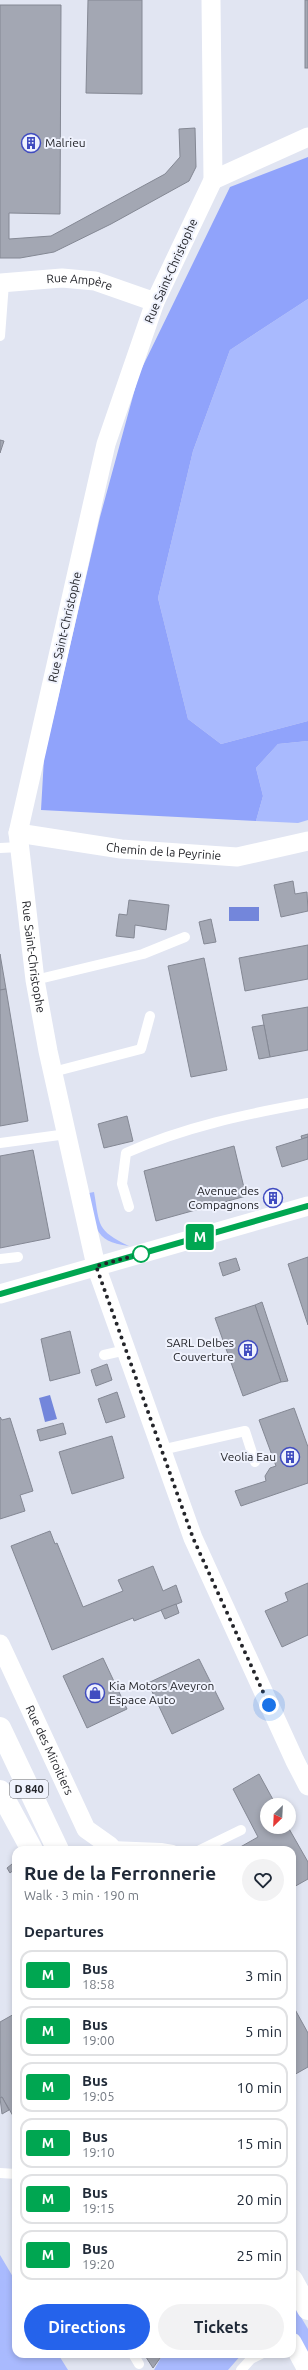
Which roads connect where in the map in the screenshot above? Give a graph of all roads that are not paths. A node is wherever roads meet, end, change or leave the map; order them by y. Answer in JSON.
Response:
{"nodes":[{"id":1,"x":211,"y":0,"type":"edge"},
{"id":2,"x":308,"y":136,"type":"edge"},
{"id":3,"x":213,"y":180,"type":"junction"},
{"id":4,"x":2,"y":283,"type":"edge"},
{"id":5,"x":155,"y":302,"type":"junction"},
{"id":6,"x":0,"y":336,"type":"edge"},
{"id":7,"x":19,"y":840,"type":"junction"},
{"id":8,"x":308,"y":841,"type":"edge"},
{"id":9,"x":0,"y":848,"type":"edge"},
{"id":10,"x":185,"y":938,"type":"dead end"},
{"id":11,"x":35,"y":980,"type":"junction"},
{"id":12,"x":150,"y":1016,"type":"dead end"},
{"id":13,"x":53,"y":1072,"type":"junction"},
{"id":14,"x":308,"y":1103,"type":"edge"},
{"id":15,"x":67,"y":1134,"type":"junction"},
{"id":16,"x":0,"y":1143,"type":"edge"},
{"id":17,"x":308,"y":1206,"type":"edge"},
{"id":18,"x":129,"y":1207,"type":"dead end"},
{"id":19,"x":18,"y":1257,"type":"dead end"},
{"id":20,"x":0,"y":1259,"type":"edge"},
{"id":21,"x":96,"y":1266,"type":"junction"},
{"id":22,"x":0,"y":1294,"type":"edge"},
{"id":23,"x":126,"y":1350,"type":"junction"},
{"id":24,"x":104,"y":1355,"type":"dead end"},
{"id":25,"x":161,"y":1450,"type":"junction"},
{"id":26,"x":255,"y":1462,"type":"dead end"},
{"id":27,"x":0,"y":1644,"type":"edge"},
{"id":28,"x":0,"y":1728,"type":"edge"},
{"id":29,"x":308,"y":1786,"type":"edge"},
{"id":30,"x":0,"y":1791,"type":"edge"},
{"id":31,"x":241,"y":1830,"type":"dead end"},
{"id":32,"x":30,"y":1846,"type":"edge"},
{"id":33,"x":56,"y":1846,"type":"edge"},
{"id":34,"x":109,"y":1846,"type":"edge"},
{"id":35,"x":208,"y":1846,"type":"edge"},
{"id":36,"x":0,"y":2173,"type":"edge"},
{"id":37,"x":12,"y":2174,"type":"edge"},
{"id":38,"x":296,"y":2287,"type":"edge"},
{"id":39,"x":308,"y":2309,"type":"edge"},
{"id":40,"x":296,"y":2349,"type":"edge"},
{"id":41,"x":135,"y":2358,"type":"edge"},
{"id":42,"x":252,"y":2358,"type":"edge"},
{"id":43,"x":139,"y":2364,"type":"dead end"},
{"id":44,"x":241,"y":2370,"type":"edge"},
{"id":45,"x":307,"y":2370,"type":"edge"}],
"edges":[{"from":1,"to":3,"type":"street","name":"Rue Saint-Christophe"},
{"from":2,"to":3,"type":"street"},
{"from":3,"to":5,"type":"street","name":"Rue Saint-Christophe"},
{"from":4,"to":5,"type":"street","name":"Rue Ampère"},
{"from":4,"to":6,"type":"lane"},
{"from":5,"to":7,"type":"street","name":"Rue Saint-Christophe"},
{"from":7,"to":8,"type":"street","name":"Chemin de la Peyrinie"},
{"from":7,"to":9,"type":"lane"},
{"from":7,"to":11,"type":"street","name":"Rue Saint-Christophe"},
{"from":10,"to":11,"type":"lane"},
{"from":11,"to":13,"type":"street","name":"Rue Saint-Christophe"},
{"from":12,"to":13,"type":"lane"},
{"from":13,"to":15,"type":"street","name":"Rue Saint-Christophe"},
{"from":14,"to":18,"type":"lane"},
{"from":15,"to":16,"type":"lane"},
{"from":15,"to":21,"type":"street","name":"Rue Saint-Christophe"},
{"from":17,"to":21,"type":"street"},
{"from":19,"to":20,"type":"lane"},
{"from":21,"to":22,"type":"street"},
{"from":21,"to":23,"type":"street","name":"Rue Saint-Christophe"},
{"from":23,"to":24,"type":"lane"},
{"from":23,"to":25,"type":"street","name":"Rue Saint-Christophe"},
{"from":25,"to":26,"type":"lane"},
{"from":25,"to":29,"type":"street","name":"Rue Saint-Christophe"},
{"from":27,"to":34,"type":"street","name":"Rue des Miroitiers"},
{"from":28,"to":33,"type":"main road","number":"D 840"},
{"from":30,"to":32,"type":"main road","number":"D 840"},
{"from":31,"to":35,"type":"lane"},
{"from":36,"to":37,"type":"lane"},
{"from":38,"to":39,"type":"main road"},
{"from":40,"to":45,"type":"street"},
{"from":41,"to":43,"type":"lane"},
{"from":42,"to":44,"type":"lane"}]}
